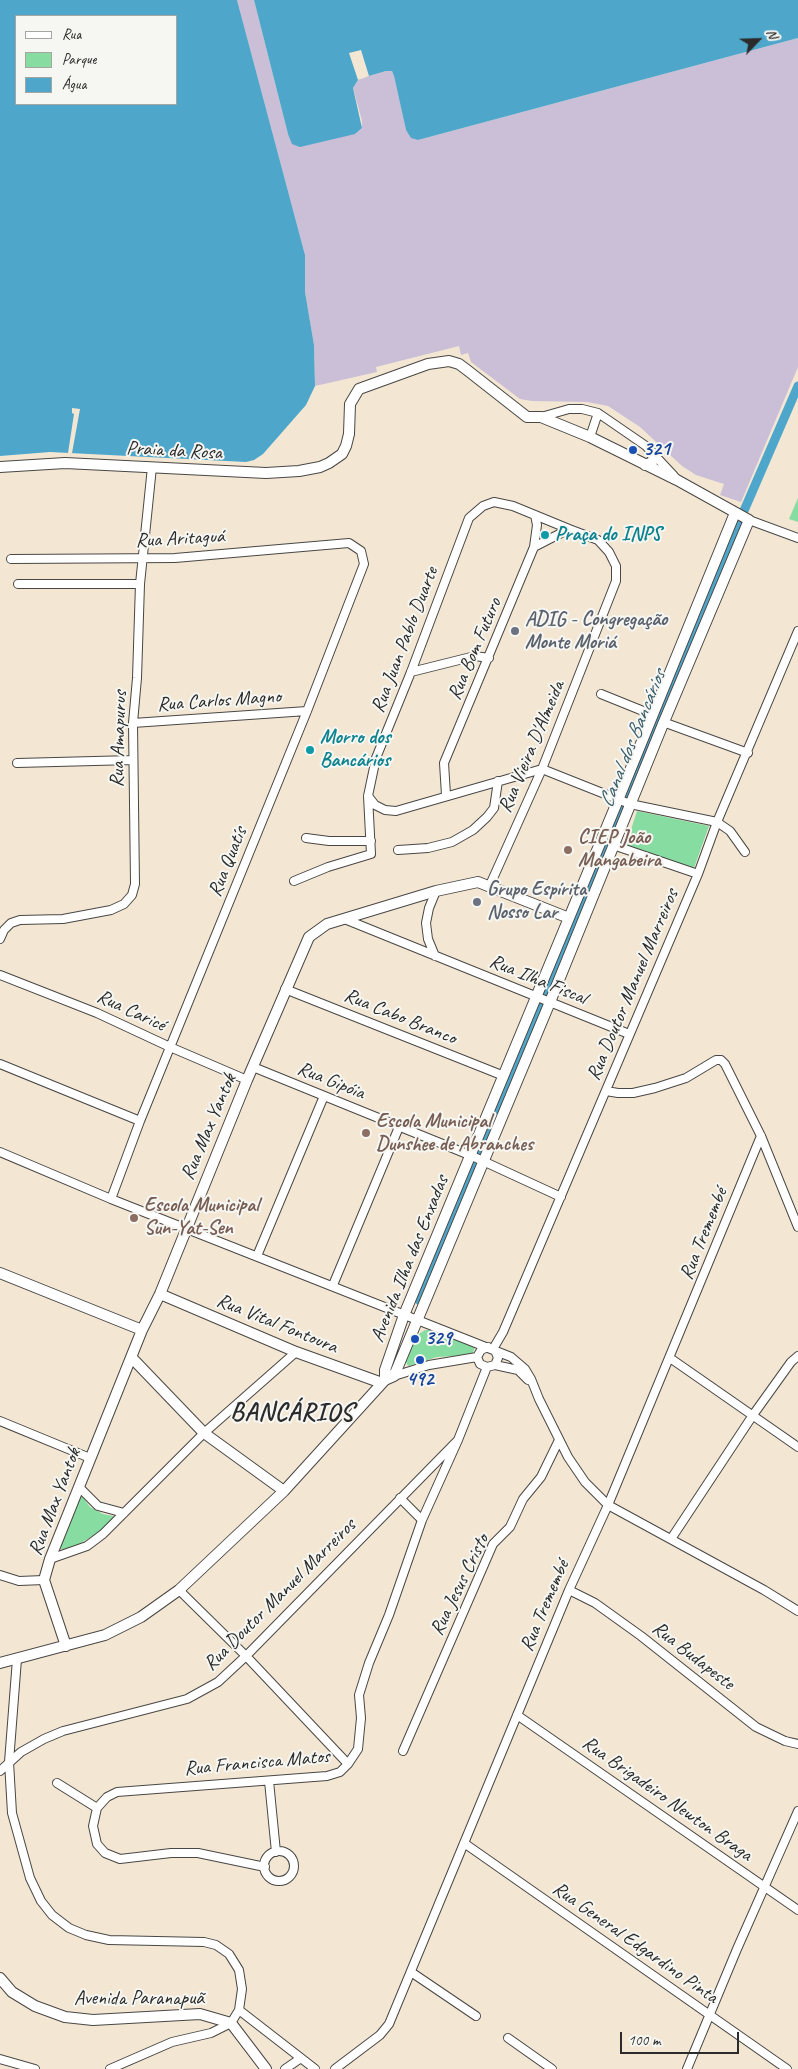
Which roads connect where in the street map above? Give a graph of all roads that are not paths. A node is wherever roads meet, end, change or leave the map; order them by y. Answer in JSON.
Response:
{"nodes":[{"id":1,"x":598,"y":414,"type":"junction"},
{"id":2,"x":541,"y":417,"type":"junction"},
{"id":3,"x":590,"y":438,"type":"junction"},
{"id":4,"x":651,"y":452,"type":"junction"},
{"id":5,"x":645,"y":465,"type":"junction"},
{"id":6,"x":0,"y":467,"type":"edge"},
{"id":7,"x":152,"y":467,"type":"junction"},
{"id":8,"x":677,"y":480,"type":"junction"},
{"id":9,"x":735,"y":514,"type":"junction"},
{"id":10,"x":535,"y":515,"type":"junction"},
{"id":11,"x":748,"y":520,"type":"junction"},
{"id":12,"x":568,"y":529,"type":"junction"},
{"id":13,"x":798,"y":538,"type":"edge"},
{"id":14,"x":349,"y":543,"type":"joint"},
{"id":15,"x":534,"y":547,"type":"junction"},
{"id":16,"x":143,"y":557,"type":"junction"},
{"id":17,"x":11,"y":559,"type":"dead end"},
{"id":18,"x":18,"y":584,"type":"dead end"},
{"id":19,"x":140,"y":584,"type":"junction"},
{"id":20,"x":798,"y":631,"type":"edge"},
{"id":21,"x":489,"y":658,"type":"junction"},
{"id":22,"x":411,"y":672,"type":"junction"},
{"id":23,"x":601,"y":694,"type":"dead end"},
{"id":24,"x":307,"y":711,"type":"junction"},
{"id":25,"x":653,"y":715,"type":"junction"},
{"id":26,"x":663,"y":722,"type":"junction"},
{"id":27,"x":133,"y":723,"type":"junction"},
{"id":28,"x":748,"y":753,"type":"junction"},
{"id":29,"x":133,"y":760,"type":"junction"},
{"id":30,"x":17,"y":763,"type":"dead end"},
{"id":31,"x":542,"y":769,"type":"junction"},
{"id":32,"x":498,"y":781,"type":"junction"},
{"id":33,"x":446,"y":795,"type":"junction"},
{"id":34,"x":368,"y":796,"type":"junction"},
{"id":35,"x":619,"y":800,"type":"junction"},
{"id":36,"x":630,"y":804,"type":"junction"},
{"id":37,"x":717,"y":822,"type":"junction"},
{"id":38,"x":306,"y":838,"type":"dead end"},
{"id":39,"x":371,"y":840,"type":"junction"},
{"id":40,"x":613,"y":845,"type":"junction"},
{"id":41,"x":398,"y":850,"type":"dead end"},
{"id":42,"x":745,"y":852,"type":"dead end"},
{"id":43,"x":698,"y":874,"type":"junction"},
{"id":44,"x":294,"y":881,"type":"dead end"},
{"id":45,"x":490,"y":885,"type":"junction"},
{"id":46,"x":436,"y":891,"type":"junction"},
{"id":47,"x":569,"y":918,"type":"junction"},
{"id":48,"x":347,"y":920,"type":"junction"},
{"id":49,"x":0,"y":939,"type":"edge"},
{"id":50,"x":435,"y":956,"type":"junction"},
{"id":51,"x":0,"y":975,"type":"edge"},
{"id":52,"x":285,"y":989,"type":"junction"},
{"id":53,"x":543,"y":1000,"type":"junction"},
{"id":54,"x":629,"y":1034,"type":"junction"},
{"id":55,"x":170,"y":1048,"type":"junction"},
{"id":56,"x":0,"y":1064,"type":"edge"},
{"id":57,"x":253,"y":1067,"type":"junction"},
{"id":58,"x":504,"y":1076,"type":"junction"},
{"id":59,"x":247,"y":1080,"type":"junction"},
{"id":60,"x":606,"y":1091,"type":"junction"},
{"id":61,"x":324,"y":1096,"type":"junction"},
{"id":62,"x":140,"y":1121,"type":"junction"},
{"id":63,"x":399,"y":1127,"type":"junction"},
{"id":64,"x":761,"y":1136,"type":"junction"},
{"id":65,"x":0,"y":1152,"type":"edge"},
{"id":66,"x":471,"y":1156,"type":"junction"},
{"id":67,"x":483,"y":1161,"type":"junction"},
{"id":68,"x":561,"y":1197,"type":"junction"},
{"id":69,"x":111,"y":1199,"type":"junction"},
{"id":70,"x":798,"y":1226,"type":"edge"},
{"id":71,"x":186,"y":1228,"type":"junction"},
{"id":72,"x":257,"y":1256,"type":"junction"},
{"id":73,"x":0,"y":1273,"type":"edge"},
{"id":74,"x":333,"y":1285,"type":"junction"},
{"id":75,"x":160,"y":1294,"type":"junction"},
{"id":76,"x":404,"y":1314,"type":"junction"},
{"id":77,"x":417,"y":1321,"type":"junction"},
{"id":78,"x":142,"y":1330,"type":"junction"},
{"id":79,"x":492,"y":1349,"type":"junction"},
{"id":80,"x":296,"y":1352,"type":"junction"},
{"id":81,"x":798,"y":1356,"type":"edge"},
{"id":82,"x":477,"y":1357,"type":"junction"},
{"id":83,"x":132,"y":1358,"type":"junction"},
{"id":84,"x":670,"y":1358,"type":"junction"},
{"id":85,"x":491,"y":1366,"type":"junction"},
{"id":86,"x":387,"y":1377,"type":"junction"},
{"id":87,"x":535,"y":1387,"type":"junction"},
{"id":88,"x":753,"y":1415,"type":"junction"},
{"id":89,"x":0,"y":1421,"type":"edge"},
{"id":90,"x":204,"y":1434,"type":"junction"},
{"id":91,"x":458,"y":1440,"type":"junction"},
{"id":92,"x":558,"y":1440,"type":"junction"},
{"id":93,"x":798,"y":1447,"type":"edge"},
{"id":94,"x":90,"y":1458,"type":"junction"},
{"id":95,"x":79,"y":1487,"type":"junction"},
{"id":96,"x":284,"y":1491,"type":"junction"},
{"id":97,"x":400,"y":1498,"type":"junction"},
{"id":98,"x":608,"y":1505,"type":"junction"},
{"id":99,"x":124,"y":1513,"type":"junction"},
{"id":100,"x":422,"y":1520,"type":"junction"},
{"id":101,"x":671,"y":1539,"type":"junction"},
{"id":102,"x":50,"y":1559,"type":"junction"},
{"id":103,"x":0,"y":1576,"type":"edge"},
{"id":104,"x":44,"y":1580,"type":"junction"},
{"id":105,"x":179,"y":1590,"type":"junction"},
{"id":106,"x":569,"y":1590,"type":"junction"},
{"id":107,"x":798,"y":1611,"type":"edge"},
{"id":108,"x":66,"y":1646,"type":"junction"},
{"id":109,"x":246,"y":1656,"type":"junction"},
{"id":110,"x":17,"y":1658,"type":"junction"},
{"id":111,"x":0,"y":1663,"type":"edge"},
{"id":112,"x":517,"y":1715,"type":"junction"},
{"id":113,"x":798,"y":1744,"type":"edge"},
{"id":114,"x":403,"y":1751,"type":"dead end"},
{"id":115,"x":9,"y":1762,"type":"junction"},
{"id":116,"x":348,"y":1764,"type":"junction"},
{"id":117,"x":0,"y":1771,"type":"edge"},
{"id":118,"x":269,"y":1781,"type":"junction"},
{"id":119,"x":57,"y":1783,"type":"dead end"},
{"id":120,"x":97,"y":1808,"type":"junction"},
{"id":121,"x":798,"y":1811,"type":"edge"},
{"id":122,"x":464,"y":1843,"type":"junction"},
{"id":123,"x":276,"y":1852,"type":"junction"},
{"id":124,"x":265,"y":1867,"type":"junction"},
{"id":125,"x":764,"y":1887,"type":"junction"},
{"id":126,"x":798,"y":1910,"type":"edge"},
{"id":127,"x":411,"y":1972,"type":"junction"},
{"id":128,"x":0,"y":1978,"type":"edge"},
{"id":129,"x":239,"y":2010,"type":"junction"},
{"id":130,"x":709,"y":2015,"type":"junction"},
{"id":131,"x":476,"y":2016,"type":"dead end"},
{"id":132,"x":230,"y":2022,"type":"junction"},
{"id":133,"x":508,"y":2038,"type":"dead end"},
{"id":134,"x":301,"y":2058,"type":"junction"},
{"id":135,"x":0,"y":2059,"type":"edge"},
{"id":136,"x":35,"y":2069,"type":"edge"},
{"id":137,"x":110,"y":2069,"type":"edge"},
{"id":138,"x":266,"y":2069,"type":"edge"},
{"id":139,"x":286,"y":2069,"type":"edge"},
{"id":140,"x":315,"y":2069,"type":"edge"},
{"id":141,"x":335,"y":2069,"type":"edge"},
{"id":142,"x":552,"y":2069,"type":"edge"},
{"id":143,"x":687,"y":2069,"type":"edge"},
{"id":144,"x":787,"y":2069,"type":"edge"}],
"edges":[{"from":1,"to":2,"type":"street"},
{"from":1,"to":3,"type":"street"},
{"from":1,"to":4,"type":"street"},
{"from":2,"to":3,"type":"street"},
{"from":2,"to":7,"type":"street","name":"Praia da Rosa"},
{"from":3,"to":5,"type":"street"},
{"from":4,"to":5,"type":"street"},
{"from":4,"to":8,"type":"street"},
{"from":5,"to":8,"type":"street"},
{"from":6,"to":7,"type":"street","name":"Praia da Rosa"},
{"from":7,"to":16,"type":"street","name":"Rua Amapurus"},
{"from":8,"to":9,"type":"street"},
{"from":9,"to":11,"type":"street"},
{"from":9,"to":25,"type":"street","name":"Avenida Ilha das Enxadas"},
{"from":10,"to":12,"type":"street","name":"Rua Vieira D'Almeida"},
{"from":10,"to":15,"type":"street","name":"Rua Bom Futuro"},
{"from":10,"to":22,"type":"street","name":"Rua Juan Pablo Duarte"},
{"from":11,"to":13,"type":"street"},
{"from":11,"to":26,"type":"street","name":"Avenida Ilha das Enxadas"},
{"from":12,"to":15,"type":"street"},
{"from":12,"to":31,"type":"street","name":"Rua Vieira D'Almeida"},
{"from":14,"to":16,"type":"street","name":"Rua Aritaguá"},
{"from":14,"to":24,"type":"street","name":"Rua Quatís"},
{"from":15,"to":21,"type":"street","name":"Rua Bom Futuro"},
{"from":16,"to":17,"type":"street","name":"Rua Aritaguá"},
{"from":16,"to":19,"type":"street","name":"Rua Amapurus"},
{"from":18,"to":19,"type":"street"},
{"from":19,"to":27,"type":"street","name":"Rua Amapurus"},
{"from":20,"to":28,"type":"street","name":"Rua Doutor Manuel Marreiros"},
{"from":21,"to":22,"type":"street"},
{"from":21,"to":33,"type":"street","name":"Rua Bom Futuro"},
{"from":22,"to":34,"type":"street","name":"Rua Juan Pablo Duarte"},
{"from":23,"to":25,"type":"street"},
{"from":24,"to":27,"type":"street","name":"Rua Carlos Magno"},
{"from":24,"to":55,"type":"street","name":"Rua Quatís"},
{"from":25,"to":35,"type":"street","name":"Avenida Ilha das Enxadas"},
{"from":26,"to":28,"type":"street"},
{"from":26,"to":36,"type":"street","name":"Avenida Ilha das Enxadas"},
{"from":27,"to":29,"type":"street","name":"Rua Amapurus"},
{"from":28,"to":37,"type":"street","name":"Rua Doutor Manuel Marreiros"},
{"from":29,"to":30,"type":"street"},
{"from":29,"to":49,"type":"street","name":"Rua Amapurus"},
{"from":31,"to":32,"type":"street"},
{"from":31,"to":35,"type":"street"},
{"from":31,"to":45,"type":"street","name":"Rua Vieira D'Almeida"},
{"from":32,"to":33,"type":"street"},
{"from":32,"to":41,"type":"street"},
{"from":33,"to":34,"type":"street"},
{"from":34,"to":39,"type":"street","name":"Rua Juan Pablo Duarte"},
{"from":35,"to":36,"type":"street"},
{"from":35,"to":47,"type":"street","name":"Avenida Ilha das Enxadas"},
{"from":36,"to":37,"type":"street"},
{"from":36,"to":40,"type":"street","name":"Avenida Ilha das Enxadas"},
{"from":37,"to":42,"type":"street"},
{"from":37,"to":43,"type":"street","name":"Rua Doutor Manuel Marreiros"},
{"from":38,"to":39,"type":"street"},
{"from":39,"to":44,"type":"street","name":"Rua Juan Pablo Duarte"},
{"from":40,"to":43,"type":"street"},
{"from":40,"to":53,"type":"street","name":"Avenida Ilha das Enxadas"},
{"from":43,"to":54,"type":"street","name":"Rua Doutor Manuel Marreiros"},
{"from":45,"to":46,"type":"street","name":"Rua Max Yantok"},
{"from":45,"to":47,"type":"street","name":"Rua Max Yantok"},
{"from":46,"to":48,"type":"street","name":"Rua Max Yantok"},
{"from":46,"to":50,"type":"street"},
{"from":47,"to":53,"type":"street","name":"Avenida Ilha das Enxadas"},
{"from":48,"to":50,"type":"street","name":"Rua Ilha Fiscal"},
{"from":48,"to":52,"type":"street","name":"Rua Max Yantok"},
{"from":50,"to":53,"type":"street","name":"Rua Ilha Fiscal"},
{"from":51,"to":55,"type":"street","name":"Rua Caricé"},
{"from":52,"to":57,"type":"street","name":"Rua Max Yantok"},
{"from":52,"to":58,"type":"street","name":"Rua Cabo Branco"},
{"from":53,"to":54,"type":"street","name":"Rua Ilha Fiscal"},
{"from":53,"to":58,"type":"street","name":"Avenida Ilha das Enxadas"},
{"from":53,"to":67,"type":"street","name":"Avenida Ilha das Enxadas"},
{"from":54,"to":60,"type":"street","name":"Rua Doutor Manuel Marreiros"},
{"from":55,"to":59,"type":"street","name":"Rua Caricé"},
{"from":55,"to":62,"type":"street","name":"Rua Quatís"},
{"from":56,"to":62,"type":"street"},
{"from":57,"to":59,"type":"street","name":"Rua Max Yantok"},
{"from":57,"to":61,"type":"street","name":"Rua Gipóia"},
{"from":58,"to":66,"type":"street","name":"Avenida Ilha das Enxadas"},
{"from":59,"to":71,"type":"street","name":"Rua Max Yantok"},
{"from":60,"to":64,"type":"street"},
{"from":60,"to":68,"type":"street","name":"Rua Doutor Manuel Marreiros"},
{"from":61,"to":63,"type":"street","name":"Rua Gipóia"},
{"from":61,"to":72,"type":"street"},
{"from":62,"to":69,"type":"street","name":"Rua Quatís"},
{"from":63,"to":66,"type":"street","name":"Rua Gipóia"},
{"from":63,"to":74,"type":"street"},
{"from":64,"to":70,"type":"street"},
{"from":64,"to":84,"type":"street","name":"Rua Tremembé"},
{"from":65,"to":69,"type":"street"},
{"from":66,"to":67,"type":"street","name":"Rua Gipóia"},
{"from":66,"to":76,"type":"street","name":"Avenida Ilha das Enxadas"},
{"from":67,"to":68,"type":"street","name":"Rua Gipóia"},
{"from":67,"to":77,"type":"street","name":"Avenida Ilha das Enxadas"},
{"from":68,"to":79,"type":"street","name":"Rua Doutor Manuel Marreiros"},
{"from":69,"to":71,"type":"street"},
{"from":71,"to":72,"type":"street"},
{"from":71,"to":75,"type":"street","name":"Rua Max Yantok"},
{"from":72,"to":74,"type":"street"},
{"from":73,"to":78,"type":"street"},
{"from":74,"to":76,"type":"street"},
{"from":75,"to":78,"type":"street","name":"Rua Max Yantok"},
{"from":75,"to":80,"type":"street","name":"Rua Vital Fontoura"},
{"from":76,"to":77,"type":"street"},
{"from":76,"to":86,"type":"street","name":"Avenida Ilha das Enxadas"},
{"from":77,"to":79,"type":"street"},
{"from":77,"to":86,"type":"street","name":"Avenida Ilha das Enxadas"},
{"from":78,"to":83,"type":"street","name":"Rua Max Yantok"},
{"from":79,"to":82,"type":"street"},
{"from":79,"to":85,"type":"street"},
{"from":79,"to":87,"type":"street"},
{"from":80,"to":86,"type":"street","name":"Rua Vital Fontoura"},
{"from":80,"to":90,"type":"street"},
{"from":81,"to":88,"type":"street"},
{"from":82,"to":85,"type":"street"},
{"from":82,"to":86,"type":"street"},
{"from":83,"to":90,"type":"street"},
{"from":83,"to":94,"type":"street","name":"Rua Max Yantok"},
{"from":84,"to":88,"type":"street"},
{"from":84,"to":98,"type":"street","name":"Rua Tremembé"},
{"from":85,"to":87,"type":"street"},
{"from":85,"to":91,"type":"street","name":"Rua Doutor Manuel Marreiros"},
{"from":86,"to":96,"type":"street"},
{"from":87,"to":92,"type":"street"},
{"from":88,"to":93,"type":"street"},
{"from":88,"to":101,"type":"street"},
{"from":89,"to":94,"type":"street"},
{"from":90,"to":96,"type":"street"},
{"from":90,"to":99,"type":"street"},
{"from":91,"to":97,"type":"street","name":"Rua Doutor Manuel Marreiros"},
{"from":91,"to":100,"type":"street","name":"Rua Francisca Matos"},
{"from":92,"to":98,"type":"street"},
{"from":92,"to":114,"type":"street","name":"Rua Jesus Cristo"},
{"from":94,"to":95,"type":"street","name":"Rua Max Yantok"},
{"from":95,"to":99,"type":"street"},
{"from":95,"to":102,"type":"street","name":"Rua Max Yantok"},
{"from":96,"to":105,"type":"street"},
{"from":97,"to":100,"type":"street"},
{"from":97,"to":109,"type":"street","name":"Rua Doutor Manuel Marreiros"},
{"from":98,"to":101,"type":"street"},
{"from":98,"to":106,"type":"street","name":"Rua Tremembé"},
{"from":99,"to":102,"type":"street"},
{"from":100,"to":116,"type":"street","name":"Rua Francisca Matos"},
{"from":101,"to":107,"type":"street"},
{"from":102,"to":104,"type":"street","name":"Rua Max Yantok"},
{"from":103,"to":104,"type":"street"},
{"from":104,"to":108,"type":"street","name":"Rua Max Yantok"},
{"from":105,"to":108,"type":"street"},
{"from":105,"to":109,"type":"street"},
{"from":106,"to":112,"type":"street","name":"Rua Tremembé"},
{"from":106,"to":113,"type":"street","name":"Rua Budapeste"},
{"from":108,"to":110,"type":"street"},
{"from":109,"to":115,"type":"street","name":"Rua Doutor Manuel Marreiros"},
{"from":109,"to":116,"type":"street"},
{"from":110,"to":111,"type":"street"},
{"from":110,"to":115,"type":"street"},
{"from":112,"to":122,"type":"street","name":"Rua Tremembé"},
{"from":112,"to":125,"type":"street","name":"Rua Brigadeiro Newton Braga"},
{"from":115,"to":117,"type":"street","name":"Rua Doutor Manuel Marreiros"},
{"from":115,"to":129,"type":"street"},
{"from":116,"to":118,"type":"street","name":"Rua Francisca Matos"},
{"from":118,"to":120,"type":"street","name":"Rua Francisca Matos"},
{"from":118,"to":123,"type":"street"},
{"from":119,"to":120,"type":"street"},
{"from":120,"to":124,"type":"street"},
{"from":121,"to":125,"type":"street"},
{"from":122,"to":127,"type":"street","name":"Rua Tremembé"},
{"from":122,"to":130,"type":"street","name":"Rua General Edgardino Pinta"},
{"from":123,"to":124,"type":"street"},
{"from":123,"to":124,"type":"street"},
{"from":125,"to":126,"type":"street","name":"Rua Brigadeiro Newton Braga"},
{"from":125,"to":130,"type":"street"},
{"from":127,"to":131,"type":"street"},
{"from":127,"to":141,"type":"street","name":"Rua Tremembé"},
{"from":128,"to":132,"type":"street","name":"Avenida Paranapuã"},
{"from":129,"to":132,"type":"street"},
{"from":129,"to":134,"type":"street"},
{"from":130,"to":143,"type":"street"},
{"from":130,"to":144,"type":"street","name":"Rua General Edgardino Pinta"},
{"from":132,"to":137,"type":"street"},
{"from":132,"to":138,"type":"street","name":"Avenida Paranapuã"},
{"from":133,"to":142,"type":"street"},
{"from":134,"to":139,"type":"street"},
{"from":134,"to":140,"type":"street"},
{"from":135,"to":136,"type":"street"}]}
